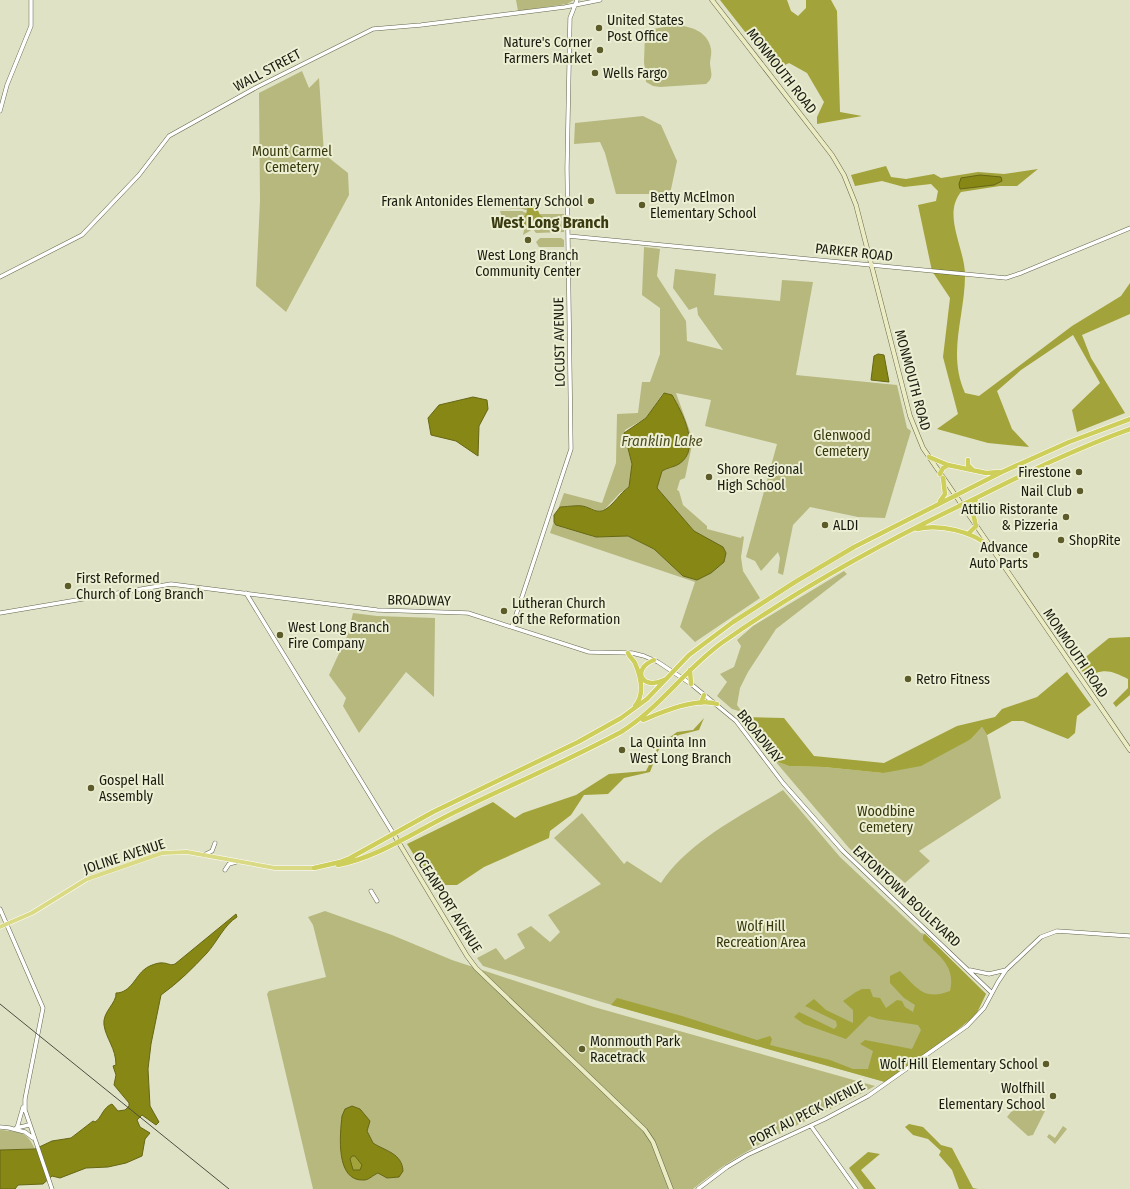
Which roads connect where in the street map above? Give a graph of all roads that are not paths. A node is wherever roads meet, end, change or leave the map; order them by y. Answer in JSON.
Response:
{"nodes":[{"id":1,"x":31,"y":0,"type":"edge"},
{"id":2,"x":577,"y":0,"type":"edge"},
{"id":3,"x":600,"y":0,"type":"edge"},
{"id":4,"x":712,"y":0,"type":"edge"},
{"id":5,"x":575,"y":6,"type":"junction"},
{"id":6,"x":0,"y":111,"type":"edge"},
{"id":7,"x":1130,"y":228,"type":"edge"},
{"id":8,"x":568,"y":236,"type":"junction"},
{"id":9,"x":871,"y":265,"type":"junction"},
{"id":10,"x":0,"y":277,"type":"edge"},
{"id":11,"x":1130,"y":419,"type":"edge"},
{"id":12,"x":1130,"y":429,"type":"edge"},
{"id":13,"x":929,"y":458,"type":"junction"},
{"id":14,"x":968,"y":460,"type":"dead end"},
{"id":15,"x":948,"y":465,"type":"junction"},
{"id":16,"x":974,"y":471,"type":"junction"},
{"id":17,"x":1002,"y":472,"type":"junction"},
{"id":18,"x":942,"y":476,"type":"junction"},
{"id":19,"x":956,"y":495,"type":"junction"},
{"id":20,"x":979,"y":496,"type":"junction"},
{"id":21,"x":936,"y":504,"type":"junction"},
{"id":22,"x":962,"y":504,"type":"junction"},
{"id":23,"x":976,"y":526,"type":"junction"},
{"id":24,"x":911,"y":530,"type":"junction"},
{"id":25,"x":968,"y":534,"type":"junction"},
{"id":26,"x":990,"y":547,"type":"junction"},
{"id":27,"x":246,"y":593,"type":"junction"},
{"id":28,"x":1,"y":612,"type":"edge"},
{"id":29,"x":512,"y":627,"type":"junction"},
{"id":30,"x":628,"y":653,"type":"junction"},
{"id":31,"x":654,"y":660,"type":"junction"},
{"id":32,"x":690,"y":670,"type":"junction"},
{"id":33,"x":673,"y":672,"type":"junction"},
{"id":34,"x":667,"y":678,"type":"junction"},
{"id":35,"x":682,"y":678,"type":"junction"},
{"id":36,"x":691,"y":684,"type":"junction"},
{"id":37,"x":704,"y":695,"type":"junction"},
{"id":38,"x":701,"y":703,"type":"junction"},
{"id":39,"x":717,"y":704,"type":"junction"},
{"id":40,"x":631,"y":711,"type":"junction"},
{"id":41,"x":639,"y":721,"type":"junction"},
{"id":42,"x":1130,"y":750,"type":"edge"},
{"id":43,"x":783,"y":783,"type":"joint"},
{"id":44,"x":393,"y":833,"type":"junction"},
{"id":45,"x":398,"y":842,"type":"junction"},
{"id":46,"x":215,"y":843,"type":"dead end"},
{"id":47,"x":203,"y":855,"type":"junction"},
{"id":48,"x":238,"y":862,"type":"junction"},
{"id":49,"x":314,"y":868,"type":"junction"},
{"id":50,"x":225,"y":870,"type":"dead end"},
{"id":51,"x":371,"y":891,"type":"dead end"},
{"id":52,"x":377,"y":900,"type":"dead end"},
{"id":53,"x":0,"y":909,"type":"edge"},
{"id":54,"x":7,"y":924,"type":"junction"},
{"id":55,"x":0,"y":927,"type":"edge"},
{"id":56,"x":1130,"y":936,"type":"edge"},
{"id":57,"x":969,"y":970,"type":"junction"},
{"id":58,"x":1006,"y":970,"type":"junction"},
{"id":59,"x":992,"y":992,"type":"junction"},
{"id":60,"x":25,"y":1099,"type":"junction"},
{"id":61,"x":29,"y":1125,"type":"junction"},
{"id":62,"x":811,"y":1126,"type":"junction"},
{"id":63,"x":0,"y":1127,"type":"edge"},
{"id":64,"x":9,"y":1128,"type":"junction"},
{"id":65,"x":17,"y":1128,"type":"junction"},
{"id":66,"x":35,"y":1142,"type":"junction"},
{"id":67,"x":52,"y":1189,"type":"edge"},
{"id":68,"x":671,"y":1189,"type":"edge"},
{"id":69,"x":698,"y":1189,"type":"edge"},
{"id":70,"x":856,"y":1189,"type":"edge"}],
"edges":[{"from":1,"to":6,"type":"street"},
{"from":2,"to":5,"type":"street","name":"LOCUST AVENUE"},
{"from":3,"to":5,"type":"street","name":"WALL STREET"},
{"from":4,"to":9,"type":"main road","name":"MONMOUTH ROAD"},
{"from":5,"to":8,"type":"street","name":"LOCUST AVENUE"},
{"from":5,"to":10,"type":"street","name":"WALL STREET"},
{"from":7,"to":9,"type":"street","name":"PARKER ROAD"},
{"from":8,"to":9,"type":"street","name":"PARKER ROAD"},
{"from":8,"to":29,"type":"street","name":"LOCUST AVENUE"},
{"from":9,"to":13,"type":"main road","name":"MONMOUTH ROAD"},
{"from":11,"to":17,"type":"highway"},
{"from":12,"to":20,"type":"highway"},
{"from":13,"to":15,"type":"highway"},
{"from":13,"to":18,"type":"main road","name":"MONMOUTH ROAD"},
{"from":14,"to":16,"type":"highway"},
{"from":15,"to":16,"type":"highway"},
{"from":15,"to":18,"type":"highway"},
{"from":16,"to":17,"type":"highway"},
{"from":17,"to":19,"type":"highway"},
{"from":18,"to":19,"type":"main road","name":"MONMOUTH ROAD"},
{"from":18,"to":21,"type":"highway"},
{"from":19,"to":21,"type":"highway"},
{"from":19,"to":22,"type":"main road","name":"MONMOUTH ROAD"},
{"from":20,"to":22,"type":"highway"},
{"from":20,"to":23,"type":"highway"},
{"from":21,"to":33,"type":"highway"},
{"from":22,"to":23,"type":"main road","name":"MONMOUTH ROAD"},
{"from":22,"to":24,"type":"highway"},
{"from":23,"to":25,"type":"highway"},
{"from":23,"to":26,"type":"main road","name":"MONMOUTH ROAD"},
{"from":24,"to":25,"type":"highway"},
{"from":24,"to":32,"type":"highway"},
{"from":25,"to":26,"type":"highway"},
{"from":26,"to":42,"type":"main road","name":"MONMOUTH ROAD"},
{"from":27,"to":28,"type":"street","name":"BROADWAY"},
{"from":27,"to":29,"type":"street","name":"BROADWAY"},
{"from":27,"to":44,"type":"street","name":"OCEANPORT AVENUE"},
{"from":29,"to":30,"type":"street","name":"BROADWAY"},
{"from":30,"to":31,"type":"street","name":"BROADWAY"},
{"from":30,"to":40,"type":"highway"},
{"from":31,"to":33,"type":"street","name":"BROADWAY"},
{"from":31,"to":34,"type":"highway"},
{"from":32,"to":35,"type":"highway"},
{"from":32,"to":36,"type":"highway"},
{"from":33,"to":34,"type":"highway"},
{"from":33,"to":35,"type":"street","name":"BROADWAY"},
{"from":34,"to":40,"type":"highway"},
{"from":35,"to":36,"type":"street","name":"BROADWAY"},
{"from":35,"to":41,"type":"highway"},
{"from":36,"to":37,"type":"street","name":"BROADWAY"},
{"from":37,"to":38,"type":"highway"},
{"from":37,"to":39,"type":"street","name":"BROADWAY"},
{"from":38,"to":39,"type":"highway"},
{"from":38,"to":41,"type":"highway"},
{"from":39,"to":43,"type":"street","name":"BROADWAY"},
{"from":40,"to":44,"type":"highway"},
{"from":41,"to":45,"type":"highway"},
{"from":43,"to":57,"type":"street","name":"EATONTOWN BOULEVARD"},
{"from":44,"to":45,"type":"main road","name":"OCEANPORT AVENUE"},
{"from":44,"to":49,"type":"highway"},
{"from":45,"to":49,"type":"highway"},
{"from":45,"to":68,"type":"main road","name":"OCEANPORT AVENUE"},
{"from":46,"to":47,"type":"street"},
{"from":47,"to":48,"type":"main road","name":"JOLINE AVENUE"},
{"from":47,"to":54,"type":"main road","name":"JOLINE AVENUE"},
{"from":48,"to":49,"type":"main road","name":"JOLINE AVENUE"},
{"from":48,"to":50,"type":"street"},
{"from":51,"to":52,"type":"street"},
{"from":53,"to":54,"type":"street"},
{"from":54,"to":55,"type":"main road","name":"JOLINE AVENUE"},
{"from":54,"to":60,"type":"street"},
{"from":56,"to":58,"type":"street"},
{"from":57,"to":58,"type":"street"},
{"from":57,"to":59,"type":"street","name":"EATONTOWN BOULEVARD"},
{"from":58,"to":59,"type":"street","name":"PORT AU PECK AVENUE"},
{"from":59,"to":62,"type":"street","name":"PORT AU PECK AVENUE"},
{"from":60,"to":61,"type":"street"},
{"from":60,"to":65,"type":"street"},
{"from":61,"to":65,"type":"street"},
{"from":61,"to":66,"type":"street"},
{"from":62,"to":69,"type":"street","name":"PORT AU PECK AVENUE"},
{"from":62,"to":70,"type":"street"},
{"from":63,"to":64,"type":"street"},
{"from":64,"to":65,"type":"street"},
{"from":64,"to":66,"type":"street"},
{"from":66,"to":67,"type":"street"}]}
